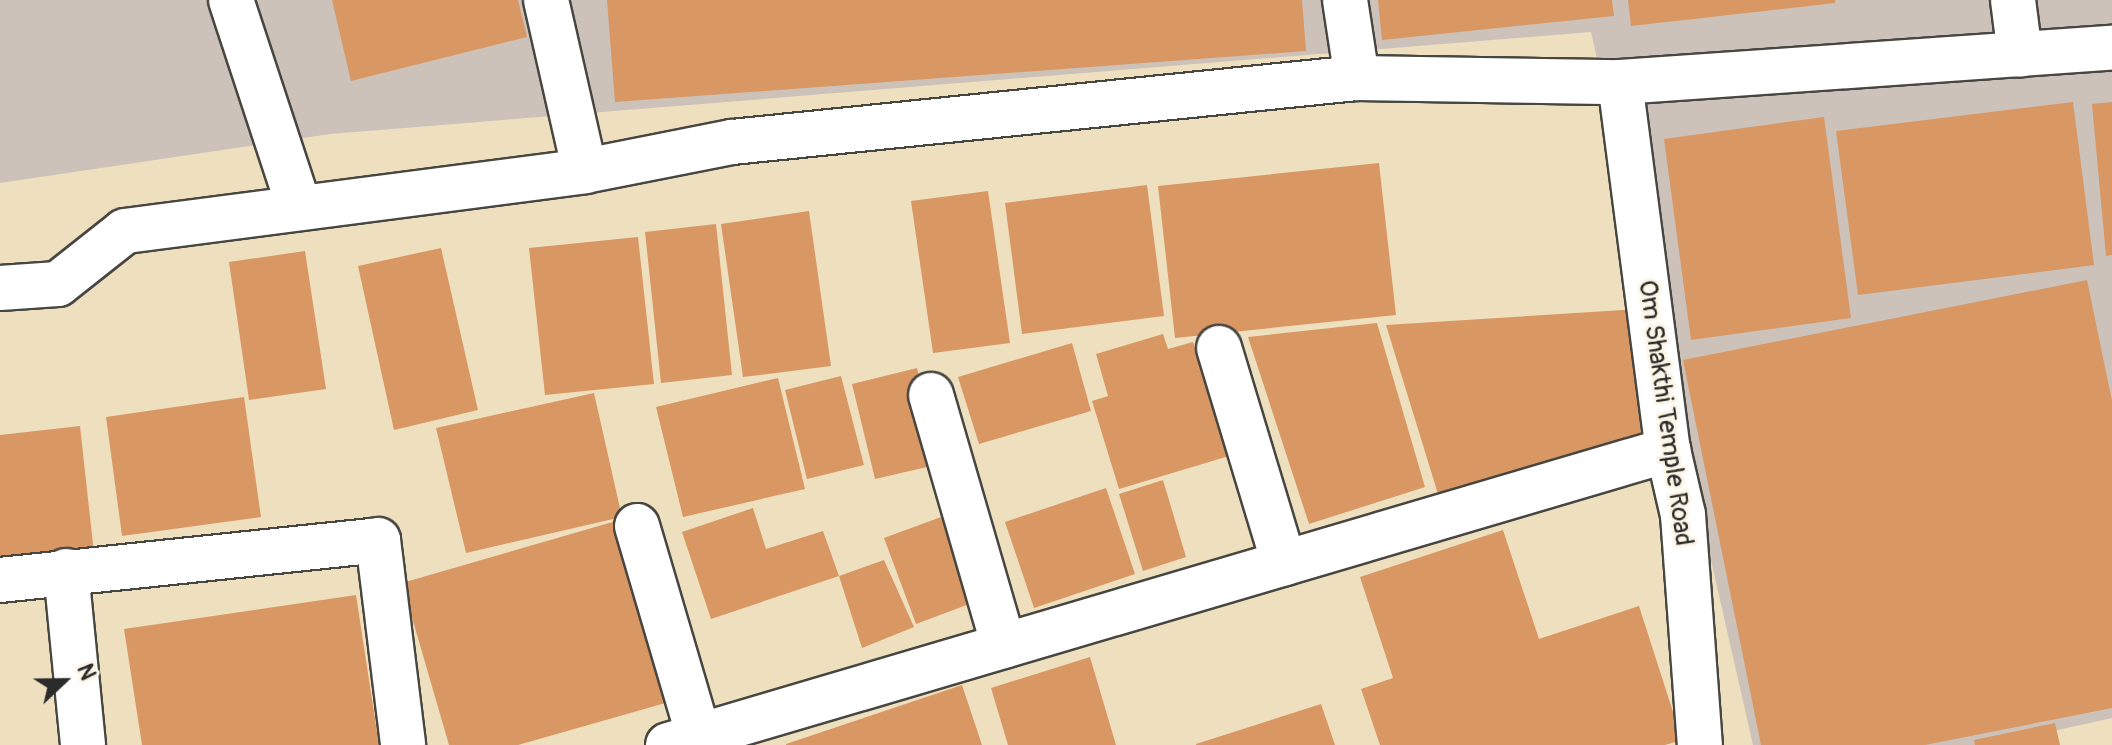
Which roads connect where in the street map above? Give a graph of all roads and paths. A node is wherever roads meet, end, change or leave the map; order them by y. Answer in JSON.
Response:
{"nodes":[{"id":1,"x":231,"y":0,"type":"edge"},
{"id":2,"x":546,"y":0,"type":"edge"},
{"id":3,"x":1345,"y":0,"type":"edge"},
{"id":4,"x":2013,"y":0,"type":"edge"},
{"id":5,"x":2112,"y":48,"type":"edge"},
{"id":6,"x":2020,"y":55,"type":"junction"},
{"id":7,"x":1357,"y":78,"type":"junction"},
{"id":8,"x":1620,"y":82,"type":"junction"},
{"id":9,"x":585,"y":171,"type":"junction"},
{"id":10,"x":298,"y":204,"type":"junction"},
{"id":11,"x":0,"y":288,"type":"edge"},
{"id":12,"x":1219,"y":348,"type":"dead end"},
{"id":13,"x":931,"y":395,"type":"dead end"},
{"id":14,"x":1668,"y":450,"type":"junction"},
{"id":15,"x":637,"y":526,"type":"dead end"},
{"id":16,"x":1284,"y":563,"type":"junction"},
{"id":17,"x":66,"y":571,"type":"junction"},
{"id":18,"x":0,"y":580,"type":"edge"},
{"id":19,"x":1004,"y":646,"type":"junction"},
{"id":20,"x":684,"y":740,"type":"edge"},
{"id":21,"x":83,"y":745,"type":"edge"},
{"id":22,"x":403,"y":745,"type":"edge"},
{"id":23,"x":1700,"y":745,"type":"edge"}],
"edges":[{"from":1,"to":10,"type":"street"},
{"from":2,"to":9,"type":"street"},
{"from":3,"to":7,"type":"street"},
{"from":4,"to":6,"type":"street"},
{"from":5,"to":6,"type":"street"},
{"from":6,"to":8,"type":"street"},
{"from":7,"to":8,"type":"street"},
{"from":7,"to":9,"type":"street"},
{"from":8,"to":14,"type":"street","name":"Om Shakthi Temple Road"},
{"from":9,"to":10,"type":"street"},
{"from":10,"to":11,"type":"street"},
{"from":12,"to":16,"type":"street"},
{"from":13,"to":19,"type":"street"},
{"from":14,"to":16,"type":"street"},
{"from":14,"to":23,"type":"street","name":"Om Shakthi Temple Road"},
{"from":15,"to":20,"type":"street"},
{"from":16,"to":19,"type":"street"},
{"from":17,"to":18,"type":"street"},
{"from":17,"to":21,"type":"street"},
{"from":17,"to":22,"type":"street"},
{"from":19,"to":20,"type":"street"}]}
